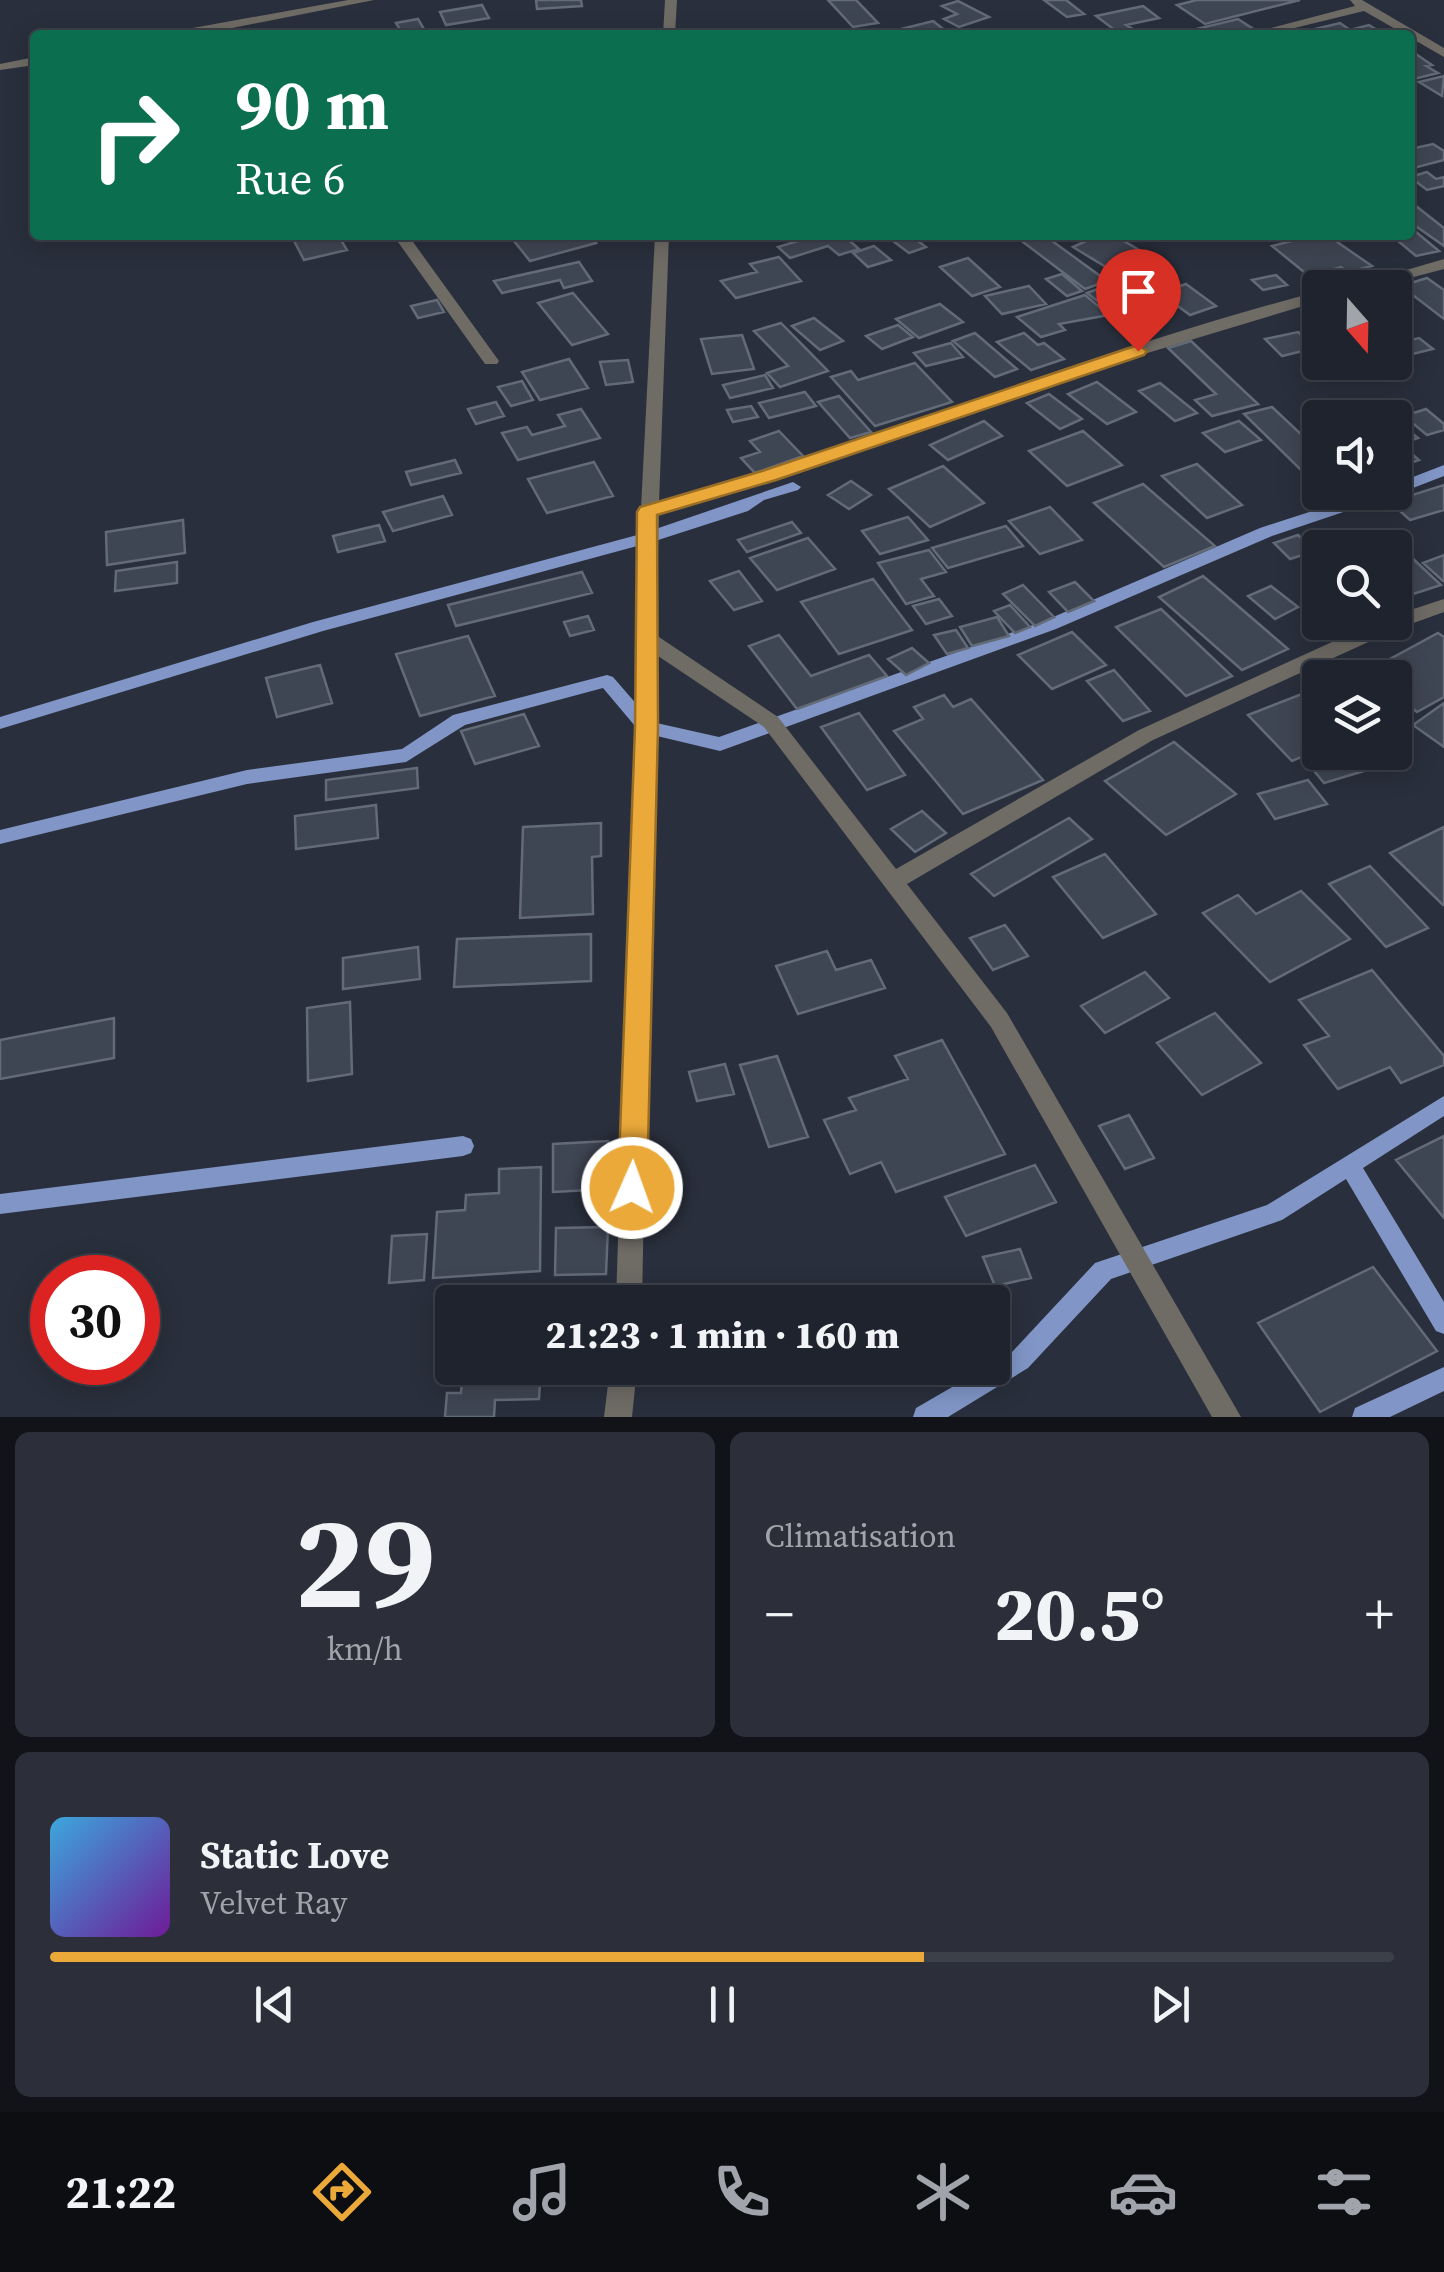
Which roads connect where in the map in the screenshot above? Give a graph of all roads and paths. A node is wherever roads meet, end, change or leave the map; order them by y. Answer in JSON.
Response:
{"nodes":[{"id":1,"x":368,"y":0,"type":"edge"},
{"id":2,"x":670,"y":0,"type":"edge"},
{"id":3,"x":1359,"y":3,"type":"edge"},
{"id":4,"x":233,"y":30,"type":"edge"},
{"id":5,"x":670,"y":30,"type":"edge"},
{"id":6,"x":1267,"y":30,"type":"edge"},
{"id":7,"x":1406,"y":30,"type":"edge"},
{"id":8,"x":1415,"y":35,"type":"edge"},
{"id":9,"x":1444,"y":52,"type":"edge"},
{"id":10,"x":30,"y":62,"type":"edge"},
{"id":11,"x":4,"y":67,"type":"dead end"},
{"id":12,"x":404,"y":240,"type":"edge"},
{"id":13,"x":662,"y":240,"type":"edge"},
{"id":14,"x":1444,"y":264,"type":"edge"},
{"id":15,"x":1412,"y":272,"type":"edge"},
{"id":16,"x":1302,"y":301,"type":"edge"},
{"id":17,"x":490,"y":361,"type":"dead end"},
{"id":18,"x":647,"y":512,"type":"junction"},
{"id":19,"x":1444,"y":605,"type":"edge"},
{"id":20,"x":646,"y":638,"type":"junction"},
{"id":21,"x":892,"y":882,"type":"junction"},
{"id":22,"x":629,"y":1285,"type":"edge"},
{"id":23,"x":622,"y":1385,"type":"edge"},
{"id":24,"x":618,"y":1417,"type":"edge"},
{"id":25,"x":1227,"y":1417,"type":"edge"}],
"edges":[{"from":1,"to":4,"type":"street"},
{"from":2,"to":5,"type":"street"},
{"from":3,"to":6,"type":"street"},
{"from":3,"to":7,"type":"street"},
{"from":8,"to":9,"type":"street"},
{"from":10,"to":11,"type":"street"},
{"from":12,"to":17,"type":"street"},
{"from":13,"to":18,"type":"street"},
{"from":14,"to":15,"type":"street"},
{"from":16,"to":18,"type":"street"},
{"from":18,"to":20,"type":"street"},
{"from":19,"to":21,"type":"street"},
{"from":20,"to":21,"type":"street"},
{"from":20,"to":22,"type":"street"},
{"from":21,"to":25,"type":"street"},
{"from":23,"to":24,"type":"street"}]}
